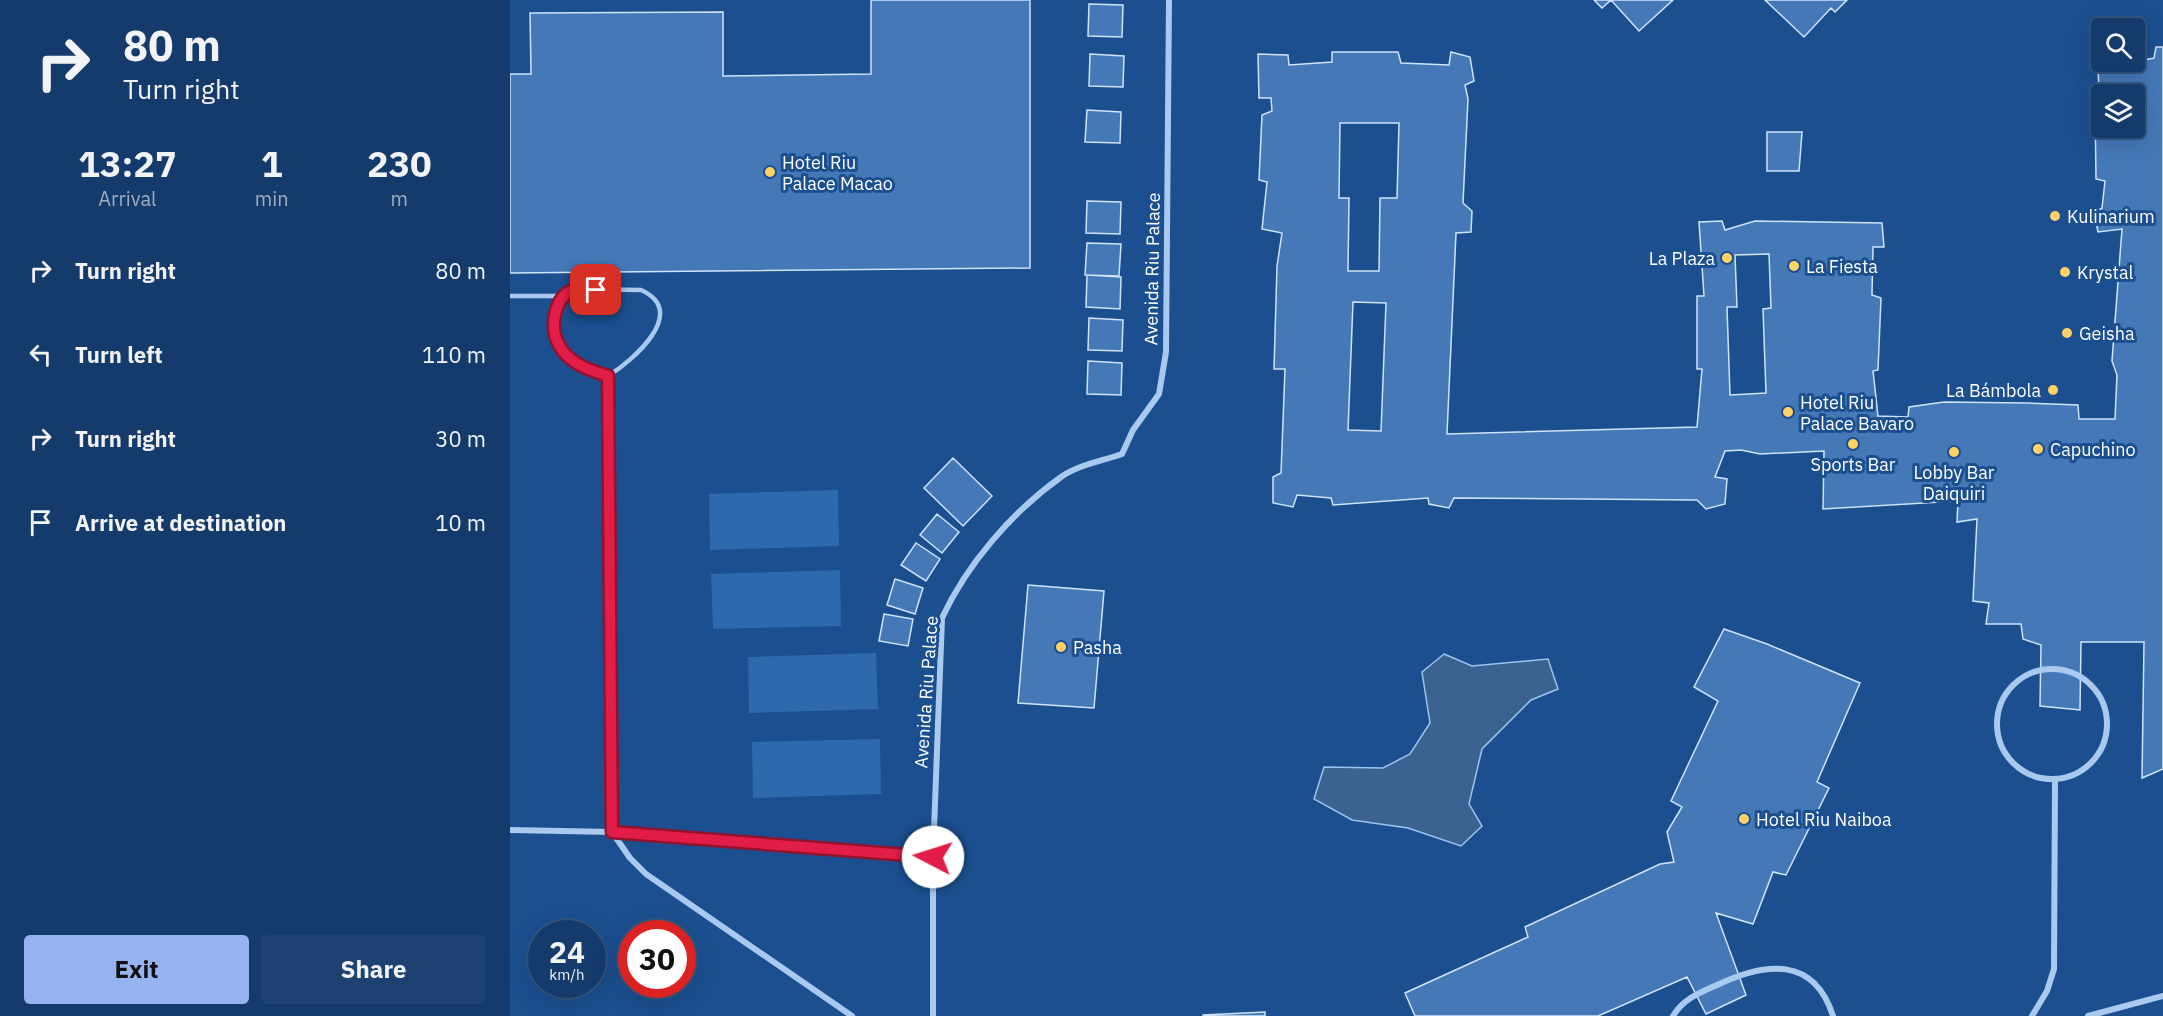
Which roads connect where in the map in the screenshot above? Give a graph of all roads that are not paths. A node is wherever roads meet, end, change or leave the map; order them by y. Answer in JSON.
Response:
{"nodes":[{"id":1,"x":1169,"y":0,"type":"edge"},
{"id":2,"x":510,"y":296,"type":"edge"},
{"id":3,"x":563,"y":296,"type":"junction"},
{"id":4,"x":608,"y":376,"type":"junction"},
{"id":5,"x":2055,"y":780,"type":"junction"},
{"id":6,"x":510,"y":830,"type":"edge"},
{"id":7,"x":612,"y":832,"type":"junction"},
{"id":8,"x":933,"y":857,"type":"junction"},
{"id":9,"x":2163,"y":996,"type":"edge"},
{"id":10,"x":852,"y":1016,"type":"edge"},
{"id":11,"x":933,"y":1016,"type":"edge"},
{"id":12,"x":1673,"y":1016,"type":"edge"},
{"id":13,"x":1833,"y":1016,"type":"edge"},
{"id":14,"x":2032,"y":1016,"type":"edge"},
{"id":15,"x":2088,"y":1016,"type":"edge"}],
"edges":[{"from":1,"to":8,"type":"street","name":"Avenida Riu Palace"},
{"from":2,"to":3,"type":"lane"},
{"from":3,"to":4,"type":"lane"},
{"from":3,"to":4,"type":"lane"},
{"from":4,"to":7,"type":"lane"},
{"from":5,"to":5,"type":"street"},
{"from":5,"to":14,"type":"street"},
{"from":6,"to":7,"type":"street"},
{"from":7,"to":8,"type":"street"},
{"from":7,"to":10,"type":"street"},
{"from":8,"to":11,"type":"street","name":"Avenida Riu Palace"},
{"from":9,"to":15,"type":"street"},
{"from":12,"to":13,"type":"street"}]}
